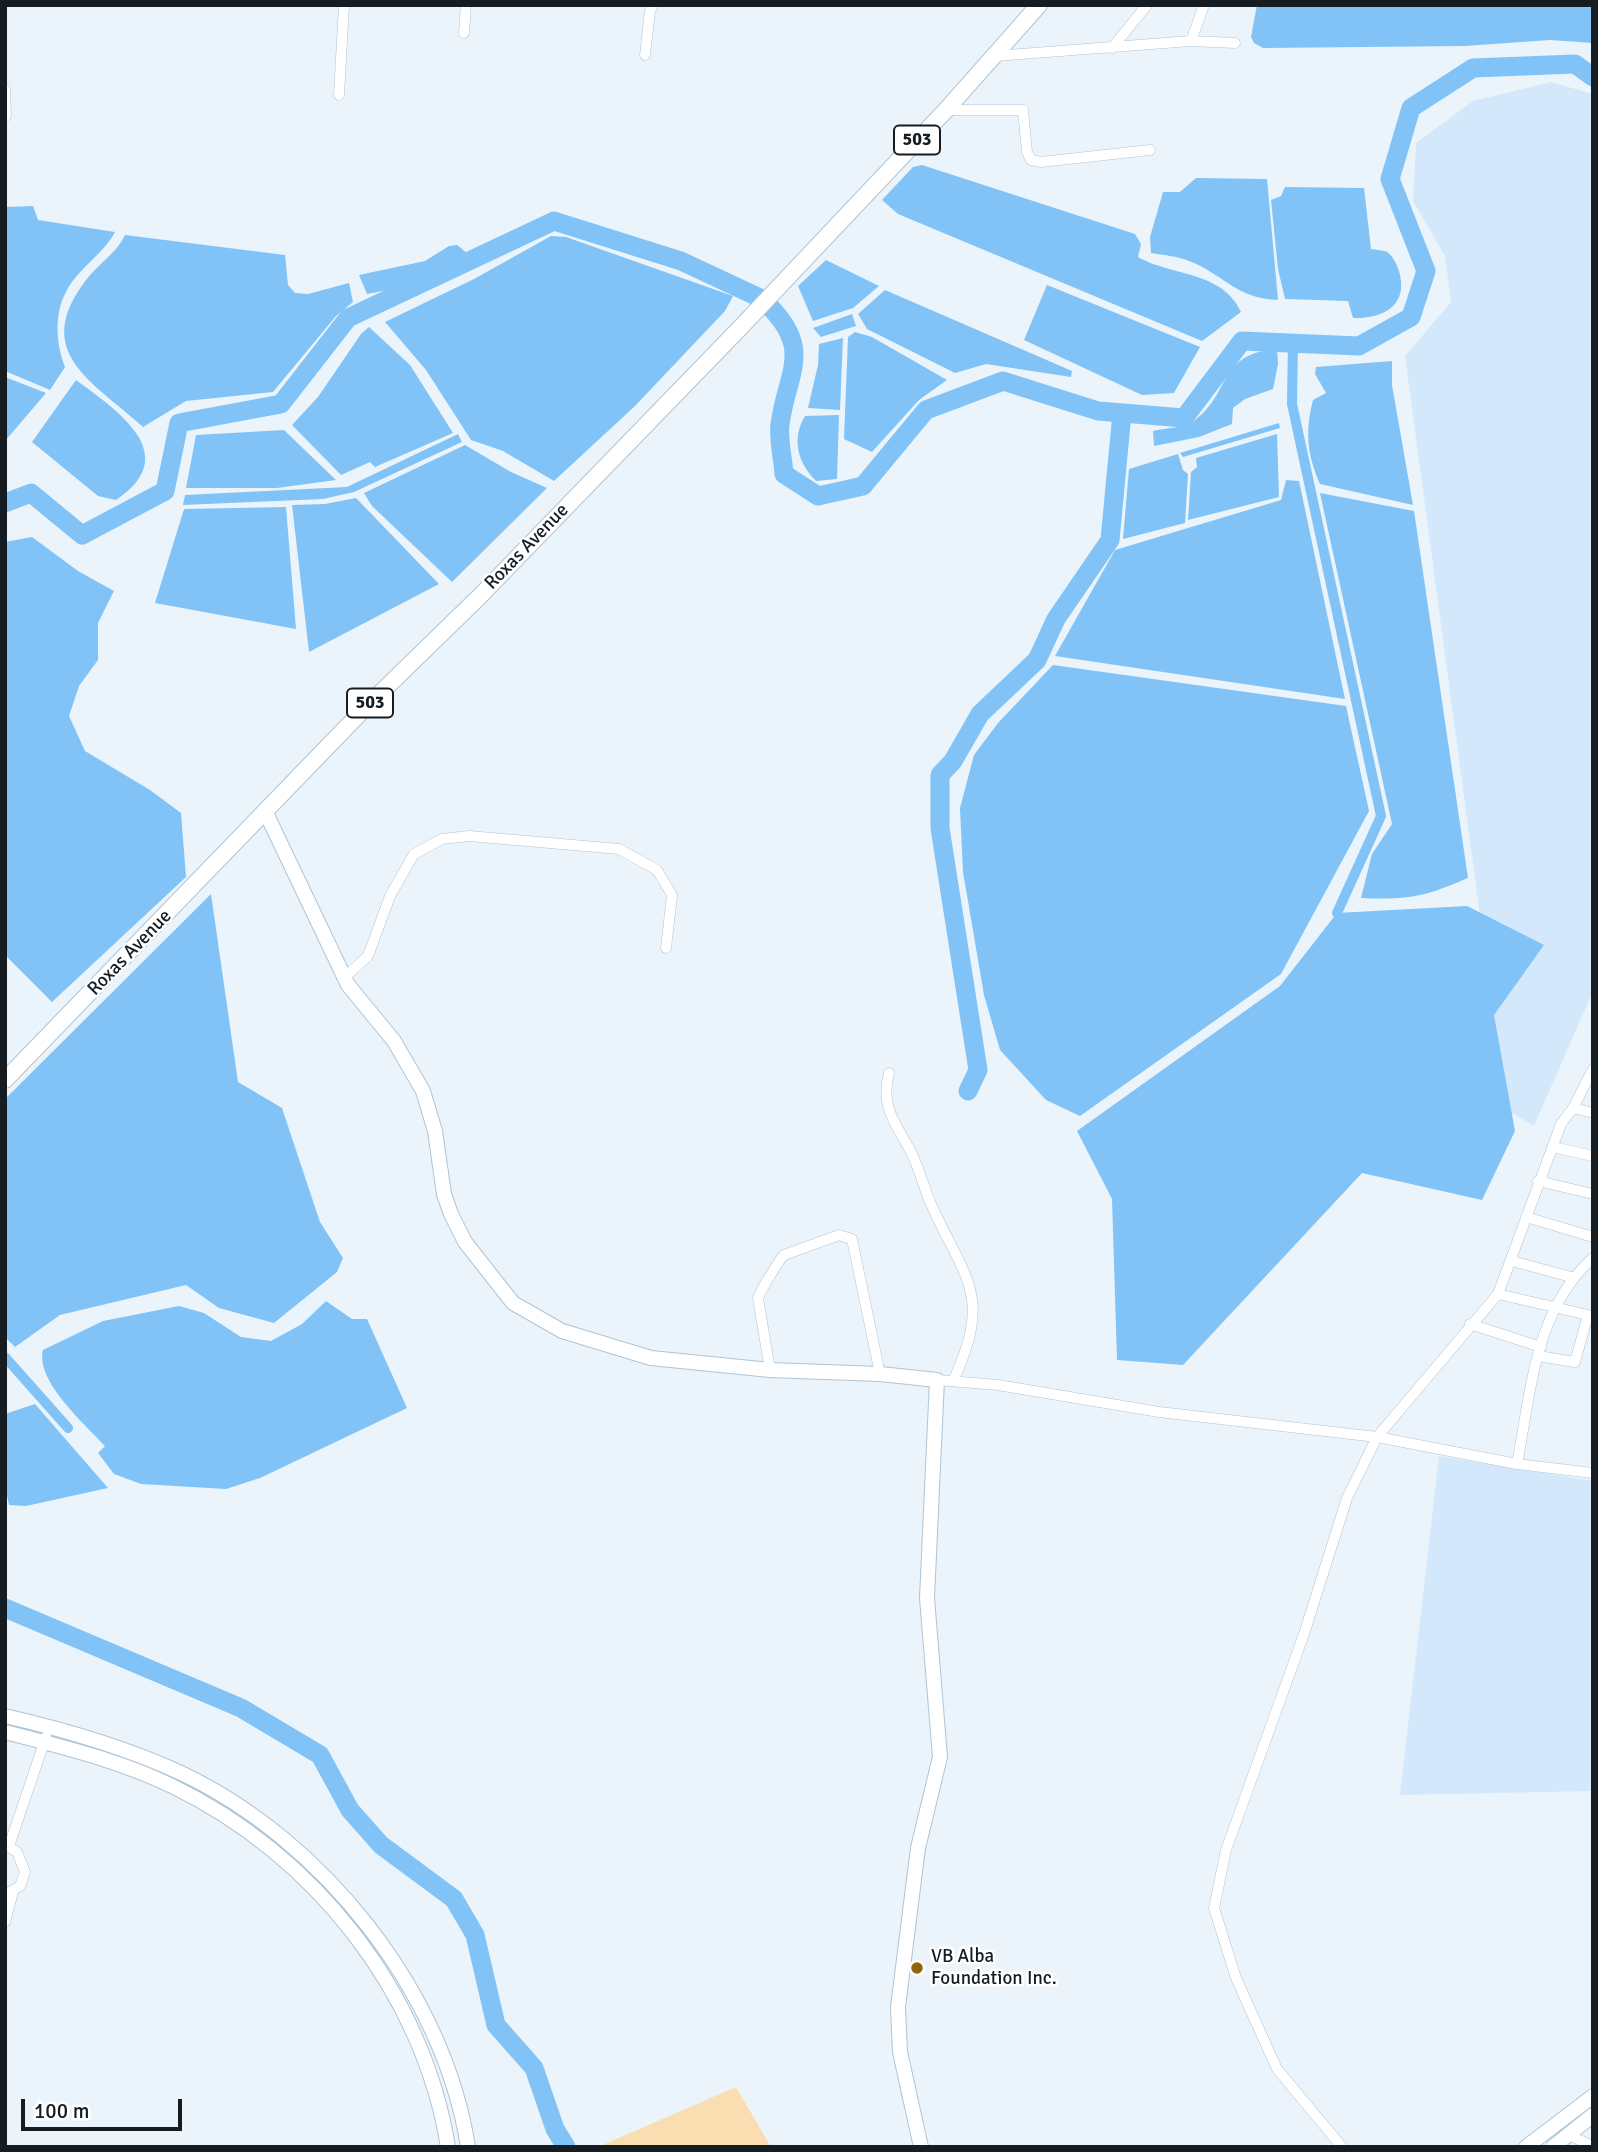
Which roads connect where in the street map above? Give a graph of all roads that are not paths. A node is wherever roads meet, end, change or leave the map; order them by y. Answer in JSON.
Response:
{"nodes":[{"id":1,"x":344,"y":5,"type":"edge"},
{"id":2,"x":466,"y":5,"type":"edge"},
{"id":3,"x":653,"y":5,"type":"edge"},
{"id":4,"x":1039,"y":5,"type":"edge"},
{"id":5,"x":1147,"y":5,"type":"edge"},
{"id":6,"x":1204,"y":5,"type":"edge"},
{"id":7,"x":464,"y":33,"type":"dead end"},
{"id":8,"x":1191,"y":41,"type":"junction"},
{"id":9,"x":1235,"y":43,"type":"dead end"},
{"id":10,"x":1112,"y":48,"type":"junction"},
{"id":11,"x":645,"y":55,"type":"dead end"},
{"id":12,"x":994,"y":55,"type":"junction"},
{"id":13,"x":5,"y":89,"type":"edge"},
{"id":14,"x":339,"y":95,"type":"dead end"},
{"id":15,"x":946,"y":110,"type":"junction"},
{"id":16,"x":6,"y":116,"type":"edge"},
{"id":17,"x":1150,"y":150,"type":"dead end"},
{"id":18,"x":266,"y":813,"type":"junction"},
{"id":19,"x":666,"y":948,"type":"dead end"},
{"id":20,"x":344,"y":978,"type":"junction"},
{"id":21,"x":1593,"y":1069,"type":"edge"},
{"id":22,"x":889,"y":1073,"type":"dead end"},
{"id":23,"x":5,"y":1080,"type":"edge"},
{"id":24,"x":1573,"y":1108,"type":"junction"},
{"id":25,"x":1593,"y":1113,"type":"edge"},
{"id":26,"x":1553,"y":1147,"type":"junction"},
{"id":27,"x":1593,"y":1156,"type":"edge"},
{"id":28,"x":1538,"y":1181,"type":"junction"},
{"id":29,"x":1593,"y":1195,"type":"edge"},
{"id":30,"x":1526,"y":1217,"type":"junction"},
{"id":31,"x":1593,"y":1237,"type":"edge"},
{"id":32,"x":1593,"y":1258,"type":"edge"},
{"id":33,"x":1513,"y":1261,"type":"junction"},
{"id":34,"x":1572,"y":1276,"type":"junction"},
{"id":35,"x":1499,"y":1294,"type":"junction"},
{"id":36,"x":1551,"y":1309,"type":"junction"},
{"id":37,"x":1470,"y":1324,"type":"junction"},
{"id":38,"x":1539,"y":1352,"type":"junction"},
{"id":39,"x":770,"y":1370,"type":"junction"},
{"id":40,"x":880,"y":1374,"type":"junction"},
{"id":41,"x":937,"y":1380,"type":"junction"},
{"id":42,"x":953,"y":1381,"type":"junction"},
{"id":43,"x":1377,"y":1437,"type":"junction"},
{"id":44,"x":1517,"y":1464,"type":"junction"},
{"id":45,"x":1593,"y":1473,"type":"edge"},
{"id":46,"x":5,"y":1716,"type":"edge"},
{"id":47,"x":48,"y":1728,"type":"junction"},
{"id":48,"x":5,"y":1732,"type":"edge"},
{"id":49,"x":44,"y":1742,"type":"junction"},
{"id":50,"x":7,"y":1845,"type":"edge"},
{"id":51,"x":9,"y":1894,"type":"edge"},
{"id":52,"x":5,"y":1922,"type":"edge"},
{"id":53,"x":1593,"y":2096,"type":"edge"},
{"id":54,"x":1593,"y":2115,"type":"edge"},
{"id":55,"x":1568,"y":2135,"type":"junction"},
{"id":56,"x":1593,"y":2146,"type":"edge"},
{"id":57,"x":448,"y":2147,"type":"edge"},
{"id":58,"x":468,"y":2147,"type":"edge"},
{"id":59,"x":921,"y":2147,"type":"edge"},
{"id":60,"x":1342,"y":2147,"type":"edge"},
{"id":61,"x":1526,"y":2147,"type":"edge"},
{"id":62,"x":1553,"y":2147,"type":"edge"}],
"edges":[{"from":1,"to":14,"type":"street"},
{"from":2,"to":7,"type":"street"},
{"from":3,"to":11,"type":"street"},
{"from":4,"to":12,"type":"main road","name":"Roxas Avenue","number":"503"},
{"from":5,"to":10,"type":"street"},
{"from":6,"to":8,"type":"street"},
{"from":8,"to":9,"type":"street"},
{"from":8,"to":10,"type":"street"},
{"from":10,"to":12,"type":"street"},
{"from":12,"to":15,"type":"main road","name":"Roxas Avenue","number":"503"},
{"from":13,"to":16,"type":"street"},
{"from":15,"to":17,"type":"street"},
{"from":15,"to":18,"type":"main road","name":"Roxas Avenue","number":"503"},
{"from":18,"to":20,"type":"street"},
{"from":18,"to":23,"type":"main road","name":"Roxas Avenue","number":"503"},
{"from":19,"to":20,"type":"street"},
{"from":20,"to":39,"type":"street"},
{"from":21,"to":24,"type":"street"},
{"from":22,"to":42,"type":"street"},
{"from":24,"to":25,"type":"street"},
{"from":24,"to":26,"type":"street"},
{"from":26,"to":27,"type":"street"},
{"from":26,"to":28,"type":"street"},
{"from":28,"to":29,"type":"street"},
{"from":28,"to":30,"type":"street"},
{"from":30,"to":31,"type":"street"},
{"from":30,"to":33,"type":"street"},
{"from":32,"to":34,"type":"street"},
{"from":33,"to":34,"type":"street"},
{"from":33,"to":35,"type":"street"},
{"from":34,"to":36,"type":"street"},
{"from":35,"to":36,"type":"street"},
{"from":35,"to":37,"type":"street"},
{"from":36,"to":38,"type":"street"},
{"from":36,"to":38,"type":"street"},
{"from":37,"to":38,"type":"street"},
{"from":37,"to":43,"type":"street"},
{"from":38,"to":44,"type":"street"},
{"from":39,"to":40,"type":"street"},
{"from":39,"to":40,"type":"street"},
{"from":40,"to":41,"type":"street"},
{"from":41,"to":42,"type":"street"},
{"from":41,"to":59,"type":"street"},
{"from":42,"to":43,"type":"street"},
{"from":43,"to":44,"type":"street"},
{"from":43,"to":60,"type":"street"},
{"from":44,"to":45,"type":"street"},
{"from":46,"to":47,"type":"street"},
{"from":47,"to":49,"type":"street"},
{"from":47,"to":58,"type":"street"},
{"from":48,"to":49,"type":"street"},
{"from":49,"to":50,"type":"street"},
{"from":49,"to":57,"type":"street"},
{"from":50,"to":51,"type":"street"},
{"from":51,"to":52,"type":"street"},
{"from":53,"to":61,"type":"street"},
{"from":54,"to":55,"type":"street"},
{"from":55,"to":56,"type":"street"},
{"from":55,"to":62,"type":"street"}]}
